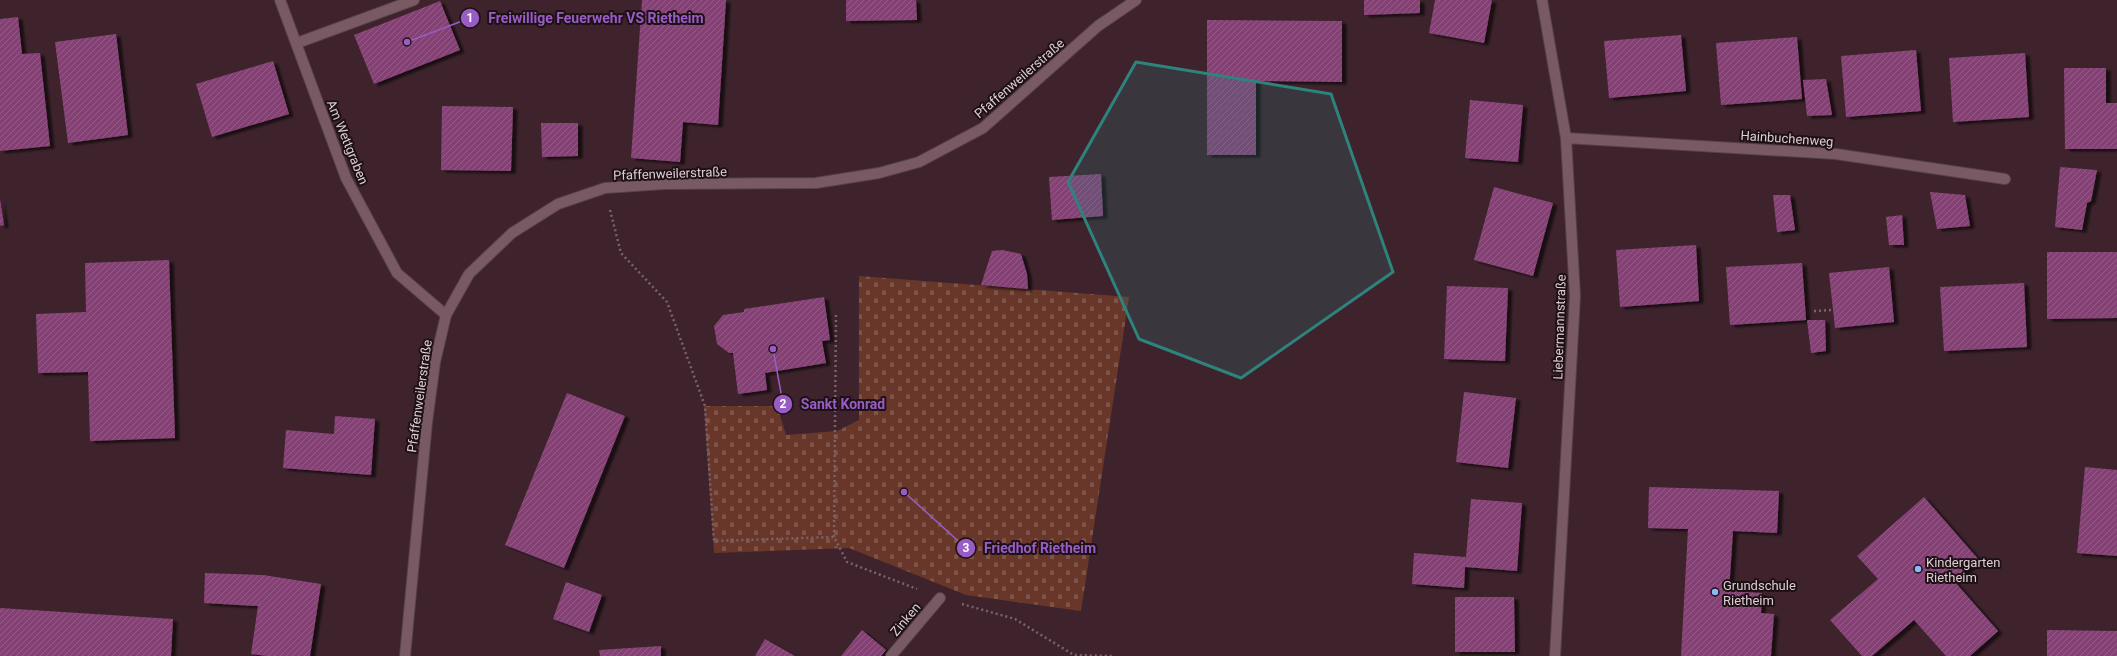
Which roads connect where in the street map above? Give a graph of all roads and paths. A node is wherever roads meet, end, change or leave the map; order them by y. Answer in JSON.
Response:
{"nodes":[{"id":1,"x":280,"y":0,"type":"edge"},
{"id":2,"x":414,"y":0,"type":"edge"},
{"id":3,"x":1136,"y":0,"type":"edge"},
{"id":4,"x":1542,"y":0,"type":"edge"},
{"id":5,"x":297,"y":43,"type":"junction"},
{"id":6,"x":1566,"y":138,"type":"junction"},
{"id":7,"x":2005,"y":179,"type":"dead end"},
{"id":8,"x":605,"y":188,"type":"junction"},
{"id":9,"x":1833,"y":310,"type":"dead end"},
{"id":10,"x":1814,"y":311,"type":"dead end"},
{"id":11,"x":836,"y":312,"type":"dead end"},
{"id":12,"x":446,"y":315,"type":"junction"},
{"id":13,"x":834,"y":537,"type":"junction"},
{"id":14,"x":940,"y":598,"type":"junction"},
{"id":15,"x":404,"y":656,"type":"edge"},
{"id":16,"x":891,"y":656,"type":"edge"},
{"id":17,"x":1114,"y":656,"type":"edge"},
{"id":18,"x":1555,"y":656,"type":"edge"}],
"edges":[{"from":1,"to":5,"type":"street","name":"Am Wettgraben"},
{"from":2,"to":5,"type":"street"},
{"from":3,"to":8,"type":"street","name":"Pfaffenweilerstraße"},
{"from":4,"to":6,"type":"street","name":"Liebermannstraße"},
{"from":5,"to":12,"type":"street","name":"Am Wettgraben"},
{"from":6,"to":7,"type":"street","name":"Hainbuchenweg"},
{"from":6,"to":18,"type":"street","name":"Liebermannstraße"},
{"from":8,"to":12,"type":"street","name":"Pfaffenweilerstraße"},
{"from":8,"to":13,"type":"path"},
{"from":9,"to":10,"type":"path"},
{"from":11,"to":13,"type":"path"},
{"from":12,"to":15,"type":"street","name":"Pfaffenweilerstraße"},
{"from":13,"to":14,"type":"path"},
{"from":14,"to":16,"type":"street","name":"Zinken"},
{"from":14,"to":17,"type":"path"}]}
